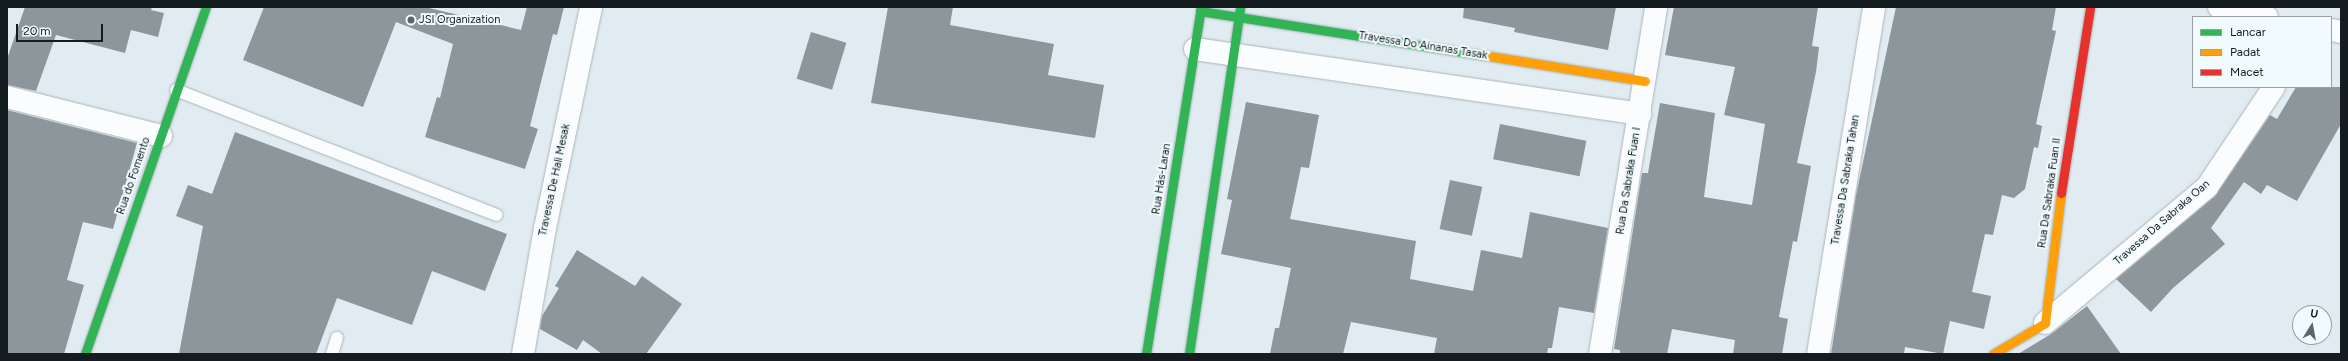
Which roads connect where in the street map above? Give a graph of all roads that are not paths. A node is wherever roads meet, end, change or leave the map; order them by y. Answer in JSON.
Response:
{"nodes":[{"id":1,"x":206,"y":7,"type":"edge"},
{"id":2,"x":590,"y":7,"type":"edge"},
{"id":3,"x":1240,"y":7,"type":"edge"},
{"id":4,"x":1656,"y":7,"type":"edge"},
{"id":5,"x":1874,"y":7,"type":"edge"},
{"id":6,"x":2090,"y":7,"type":"edge"},
{"id":7,"x":2220,"y":7,"type":"edge"},
{"id":8,"x":1201,"y":9,"type":"edge"},
{"id":9,"x":2262,"y":16,"type":"edge"},
{"id":10,"x":1239,"y":17,"type":"junction"},
{"id":11,"x":1195,"y":49,"type":"junction"},
{"id":12,"x":1235,"y":55,"type":"junction"},
{"id":13,"x":1645,"y":81,"type":"junction"},
{"id":14,"x":2273,"y":88,"type":"edge"},
{"id":15,"x":176,"y":90,"type":"junction"},
{"id":16,"x":7,"y":97,"type":"edge"},
{"id":17,"x":1640,"y":114,"type":"junction"},
{"id":18,"x":161,"y":136,"type":"junction"},
{"id":19,"x":497,"y":215,"type":"dead end"},
{"id":20,"x":2045,"y":323,"type":"junction"},
{"id":21,"x":337,"y":338,"type":"dead end"},
{"id":22,"x":85,"y":354,"type":"edge"},
{"id":23,"x":332,"y":354,"type":"edge"},
{"id":24,"x":523,"y":354,"type":"edge"},
{"id":25,"x":1146,"y":354,"type":"edge"},
{"id":26,"x":1189,"y":354,"type":"edge"},
{"id":27,"x":1600,"y":354,"type":"edge"},
{"id":28,"x":1818,"y":354,"type":"edge"},
{"id":29,"x":1993,"y":354,"type":"edge"}],
"edges":[{"from":1,"to":15,"type":"street","name":"Rua do Fomento"},
{"from":2,"to":24,"type":"street","name":"Travessa De Hali Mesak"},
{"from":3,"to":10,"type":"street"},
{"from":4,"to":13,"type":"street","name":"Rua Da Sabraka Fuan I"},
{"from":5,"to":28,"type":"street","name":"Travessa Da Sabraka Tahan"},
{"from":6,"to":20,"type":"street","name":"Rua Da Sabraka Fuan II"},
{"from":7,"to":9,"type":"street"},
{"from":8,"to":10,"type":"street","name":"Travessa Do Ainanas Tasak"},
{"from":8,"to":11,"type":"street","name":"Rua Hás-Laran"},
{"from":10,"to":12,"type":"street"},
{"from":10,"to":13,"type":"street","name":"Travessa Do Ainanas Tasak"},
{"from":11,"to":12,"type":"street"},
{"from":11,"to":25,"type":"street","name":"Rua Hás-Laran"},
{"from":12,"to":17,"type":"street"},
{"from":12,"to":26,"type":"street"},
{"from":13,"to":17,"type":"street","name":"Rua Da Sabraka Fuan I"},
{"from":14,"to":20,"type":"street","name":"Travessa Da Sabraka Oan"},
{"from":15,"to":18,"type":"street","name":"Rua do Fomento"},
{"from":15,"to":19,"type":"lane"},
{"from":16,"to":18,"type":"street"},
{"from":17,"to":27,"type":"street","name":"Rua Da Sabraka Fuan I"},
{"from":18,"to":22,"type":"street","name":"Rua do Fomento"},
{"from":20,"to":29,"type":"street"},
{"from":21,"to":23,"type":"lane"}]}
